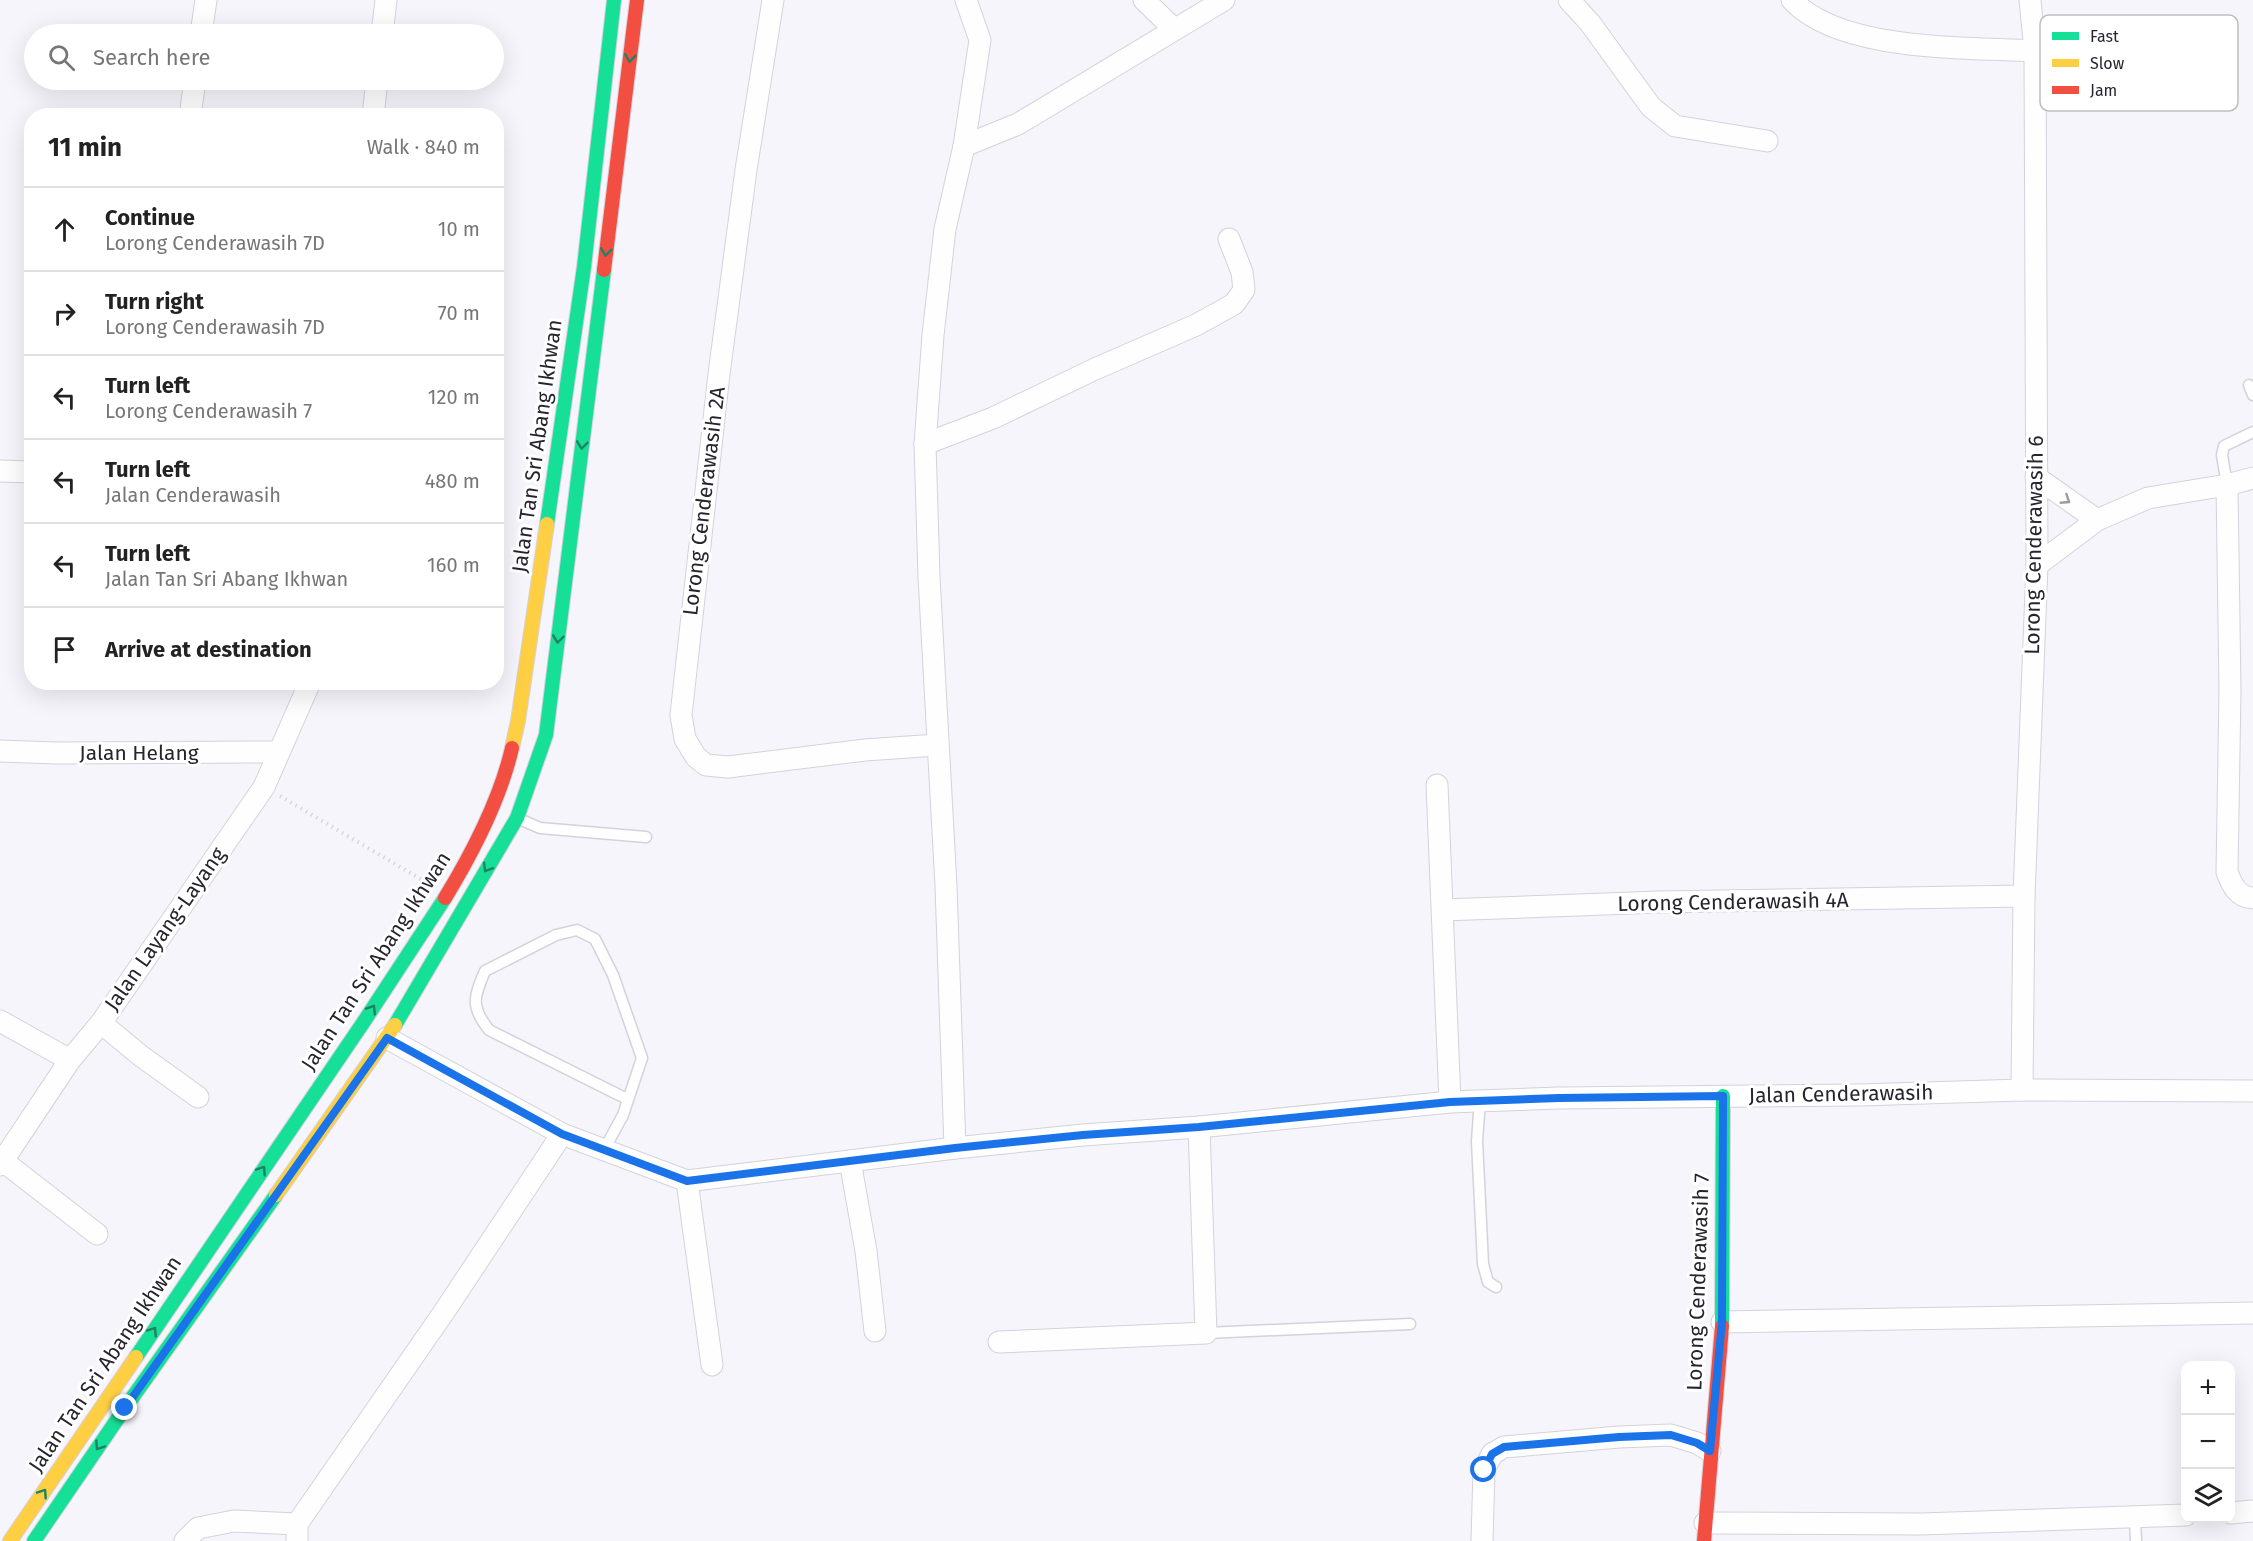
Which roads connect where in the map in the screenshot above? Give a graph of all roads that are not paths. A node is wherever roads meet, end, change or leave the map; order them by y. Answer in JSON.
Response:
{"nodes":[{"id":1,"x":206,"y":0,"type":"edge"},
{"id":2,"x":386,"y":0,"type":"edge"},
{"id":3,"x":614,"y":0,"type":"edge"},
{"id":4,"x":637,"y":0,"type":"edge"},
{"id":5,"x":773,"y":0,"type":"edge"},
{"id":6,"x":966,"y":0,"type":"edge"},
{"id":7,"x":1144,"y":0,"type":"edge"},
{"id":8,"x":1224,"y":0,"type":"edge"},
{"id":9,"x":1569,"y":0,"type":"edge"},
{"id":10,"x":1792,"y":0,"type":"edge"},
{"id":11,"x":2030,"y":0,"type":"edge"},
{"id":12,"x":202,"y":24,"type":"edge"},
{"id":13,"x":383,"y":24,"type":"edge"},
{"id":14,"x":1174,"y":29,"type":"junction"},
{"id":15,"x":2035,"y":51,"type":"junction"},
{"id":16,"x":194,"y":90,"type":"edge"},
{"id":17,"x":376,"y":90,"type":"edge"},
{"id":18,"x":191,"y":108,"type":"edge"},
{"id":19,"x":374,"y":108,"type":"edge"},
{"id":20,"x":1767,"y":141,"type":"dead end"},
{"id":21,"x":963,"y":146,"type":"junction"},
{"id":22,"x":1229,"y":239,"type":"dead end"},
{"id":23,"x":2253,"y":432,"type":"edge"},
{"id":24,"x":926,"y":444,"type":"junction"},
{"id":25,"x":0,"y":471,"type":"edge"},
{"id":26,"x":24,"y":472,"type":"edge"},
{"id":27,"x":2037,"y":477,"type":"junction"},
{"id":28,"x":2253,"y":477,"type":"edge"},
{"id":29,"x":2227,"y":485,"type":"junction"},
{"id":30,"x":2097,"y":520,"type":"junction"},
{"id":31,"x":2037,"y":565,"type":"junction"},
{"id":32,"x":306,"y":690,"type":"edge"},
{"id":33,"x":937,"y":745,"type":"junction"},
{"id":34,"x":0,"y":751,"type":"edge"},
{"id":35,"x":278,"y":752,"type":"junction"},
{"id":36,"x":1437,"y":785,"type":"dead end"},
{"id":37,"x":517,"y":818,"type":"junction"},
{"id":38,"x":646,"y":837,"type":"dead end"},
{"id":39,"x":2024,"y":896,"type":"junction"},
{"id":40,"x":2253,"y":898,"type":"edge"},
{"id":41,"x":1443,"y":910,"type":"junction"},
{"id":42,"x":0,"y":1021,"type":"edge"},
{"id":43,"x":100,"y":1023,"type":"junction"},
{"id":44,"x":387,"y":1038,"type":"junction"},
{"id":45,"x":70,"y":1060,"type":"junction"},
{"id":46,"x":2022,"y":1090,"type":"junction"},
{"id":47,"x":2253,"y":1091,"type":"edge"},
{"id":48,"x":1723,"y":1096,"type":"junction"},
{"id":49,"x":198,"y":1097,"type":"dead end"},
{"id":50,"x":627,"y":1099,"type":"junction"},
{"id":51,"x":1480,"y":1100,"type":"junction"},
{"id":52,"x":1450,"y":1102,"type":"junction"},
{"id":53,"x":1199,"y":1127,"type":"junction"},
{"id":54,"x":562,"y":1134,"type":"junction"},
{"id":55,"x":955,"y":1148,"type":"junction"},
{"id":56,"x":604,"y":1150,"type":"junction"},
{"id":57,"x":850,"y":1161,"type":"junction"},
{"id":58,"x":1,"y":1163,"type":"edge"},
{"id":59,"x":687,"y":1181,"type":"junction"},
{"id":60,"x":97,"y":1234,"type":"dead end"},
{"id":61,"x":1496,"y":1287,"type":"dead end"},
{"id":62,"x":2253,"y":1313,"type":"edge"},
{"id":63,"x":1722,"y":1322,"type":"junction"},
{"id":64,"x":1410,"y":1324,"type":"dead end"},
{"id":65,"x":875,"y":1331,"type":"dead end"},
{"id":66,"x":1206,"y":1333,"type":"junction"},
{"id":67,"x":999,"y":1342,"type":"dead end"},
{"id":68,"x":712,"y":1365,"type":"dead end"},
{"id":69,"x":1710,"y":1451,"type":"junction"},
{"id":70,"x":2253,"y":1511,"type":"edge"},
{"id":71,"x":2235,"y":1513,"type":"edge"},
{"id":72,"x":2181,"y":1515,"type":"edge"},
{"id":73,"x":2134,"y":1518,"type":"junction"},
{"id":74,"x":1704,"y":1532,"type":"edge"},
{"id":75,"x":1921,"y":1532,"type":"edge"},
{"id":76,"x":297,"y":1533,"type":"edge"},
{"id":77,"x":10,"y":1541,"type":"edge"},
{"id":78,"x":34,"y":1541,"type":"edge"},
{"id":79,"x":185,"y":1541,"type":"edge"},
{"id":80,"x":1482,"y":1541,"type":"edge"},
{"id":81,"x":2136,"y":1541,"type":"edge"}],
"edges":[{"from":1,"to":12,"type":"street"},
{"from":2,"to":13,"type":"street"},
{"from":77,"to":3,"type":"street","name":"Jalan Tan Sri Abang Ikhwan","one_way":true},
{"from":4,"to":37,"type":"street","name":"Jalan Tan Sri Abang Ikhwan","one_way":true},
{"from":5,"to":33,"type":"street","name":"Lorong Cenderawasih 2A"},
{"from":6,"to":21,"type":"street"},
{"from":7,"to":14,"type":"street"},
{"from":8,"to":14,"type":"street"},
{"from":9,"to":20,"type":"street"},
{"from":10,"to":15,"type":"street"},
{"from":11,"to":15,"type":"street","name":"Lorong Cenderawasih 6"},
{"from":14,"to":21,"type":"street"},
{"from":15,"to":27,"type":"street","name":"Lorong Cenderawasih 6"},
{"from":16,"to":18,"type":"street"},
{"from":17,"to":19,"type":"street"},
{"from":21,"to":24,"type":"street"},
{"from":22,"to":24,"type":"street"},
{"from":23,"to":29,"type":"lane"},
{"from":24,"to":33,"type":"street"},
{"from":25,"to":26,"type":"street"},
{"from":27,"to":30,"type":"street","one_way":true},
{"from":27,"to":31,"type":"street","name":"Lorong Cenderawasih 6"},
{"from":28,"to":29,"type":"street"},
{"from":29,"to":30,"type":"street"},
{"from":29,"to":40,"type":"street"},
{"from":30,"to":31,"type":"street"},
{"from":31,"to":39,"type":"street","name":"Lorong Cenderawasih 6"},
{"from":32,"to":35,"type":"street","name":"Jalan Layang-Layang"},
{"from":33,"to":55,"type":"street"},
{"from":34,"to":35,"type":"street","name":"Jalan Helang"},
{"from":35,"to":43,"type":"street","name":"Jalan Layang-Layang"},
{"from":36,"to":41,"type":"street"},
{"from":37,"to":38,"type":"lane"},
{"from":37,"to":44,"type":"street","name":"Jalan Tan Sri Abang Ikhwan","one_way":true},
{"from":39,"to":41,"type":"street","name":"Lorong Cenderawasih 4A"},
{"from":39,"to":46,"type":"street","name":"Lorong Cenderawasih 6"},
{"from":41,"to":52,"type":"street"},
{"from":42,"to":45,"type":"street"},
{"from":43,"to":45,"type":"street","name":"Jalan Layang-Layang"},
{"from":43,"to":49,"type":"street"},
{"from":44,"to":54,"type":"street","name":"Jalan Cenderawasih"},
{"from":44,"to":78,"type":"street","name":"Jalan Tan Sri Abang Ikhwan","one_way":true},
{"from":45,"to":58,"type":"street","name":"Jalan Layang-Layang"},
{"from":46,"to":47,"type":"street","name":"Jalan Cenderawasih"},
{"from":46,"to":48,"type":"street","name":"Jalan Cenderawasih"},
{"from":48,"to":51,"type":"street","name":"Jalan Cenderawasih"},
{"from":48,"to":63,"type":"street","name":"Lorong Cenderawasih 7"},
{"from":50,"to":50,"type":"lane"},
{"from":50,"to":56,"type":"lane"},
{"from":51,"to":52,"type":"street","name":"Jalan Cenderawasih"},
{"from":51,"to":61,"type":"lane"},
{"from":52,"to":53,"type":"street","name":"Jalan Cenderawasih"},
{"from":53,"to":55,"type":"street","name":"Jalan Cenderawasih"},
{"from":53,"to":66,"type":"street"},
{"from":54,"to":56,"type":"street","name":"Jalan Cenderawasih"},
{"from":54,"to":76,"type":"street"},
{"from":55,"to":57,"type":"street","name":"Jalan Cenderawasih"},
{"from":56,"to":59,"type":"street","name":"Jalan Cenderawasih"},
{"from":57,"to":59,"type":"street","name":"Jalan Cenderawasih"},
{"from":57,"to":65,"type":"street"},
{"from":58,"to":60,"type":"street"},
{"from":59,"to":68,"type":"street"},
{"from":62,"to":63,"type":"street"},
{"from":63,"to":69,"type":"street","name":"Lorong Cenderawasih 7"},
{"from":64,"to":66,"type":"lane"},
{"from":66,"to":67,"type":"street"},
{"from":69,"to":74,"type":"street","name":"Lorong Cenderawasih 7"},
{"from":69,"to":80,"type":"street"},
{"from":70,"to":71,"type":"street"},
{"from":72,"to":73,"type":"street"},
{"from":73,"to":75,"type":"street"},
{"from":73,"to":81,"type":"lane"},
{"from":74,"to":75,"type":"street"},
{"from":76,"to":79,"type":"street"}]}
